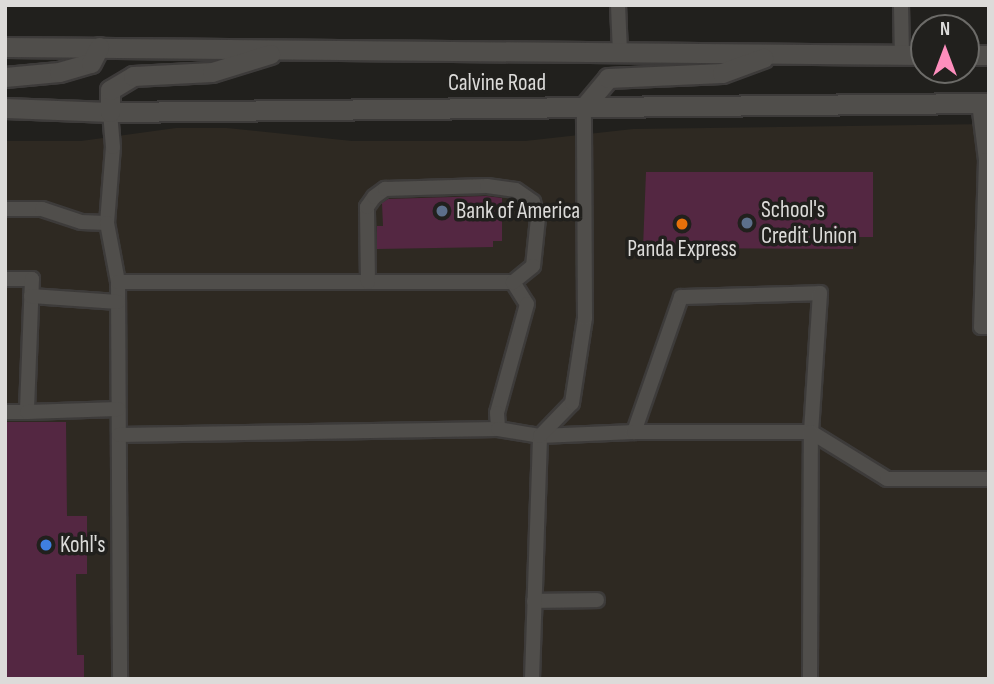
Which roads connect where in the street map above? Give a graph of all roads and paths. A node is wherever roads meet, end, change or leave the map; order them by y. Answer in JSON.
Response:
{"nodes":[{"id":1,"x":618,"y":5,"type":"edge"},
{"id":2,"x":901,"y":5,"type":"edge"},
{"id":3,"x":5,"y":47,"type":"edge"},
{"id":4,"x":99,"y":47,"type":"junction"},
{"id":5,"x":288,"y":49,"type":"junction"},
{"id":6,"x":620,"y":52,"type":"junction"},
{"id":7,"x":773,"y":53,"type":"junction"},
{"id":8,"x":902,"y":55,"type":"junction"},
{"id":9,"x":910,"y":55,"type":"edge"},
{"id":10,"x":5,"y":77,"type":"edge"},
{"id":11,"x":984,"y":103,"type":"edge"},
{"id":12,"x":584,"y":107,"type":"junction"},
{"id":13,"x":5,"y":108,"type":"edge"},
{"id":14,"x":110,"y":112,"type":"junction"},
{"id":15,"x":987,"y":160,"type":"edge"},
{"id":16,"x":5,"y":209,"type":"edge"},
{"id":17,"x":107,"y":223,"type":"junction"},
{"id":18,"x":5,"y":279,"type":"edge"},
{"id":19,"x":986,"y":281,"type":"edge"},
{"id":20,"x":118,"y":282,"type":"junction"},
{"id":21,"x":368,"y":282,"type":"junction"},
{"id":22,"x":513,"y":282,"type":"junction"},
{"id":23,"x":31,"y":296,"type":"junction"},
{"id":24,"x":118,"y":302,"type":"junction"},
{"id":25,"x":15,"y":321,"type":"dead end"},
{"id":26,"x":30,"y":321,"type":"junction"},
{"id":27,"x":989,"y":327,"type":"edge"},
{"id":28,"x":13,"y":362,"type":"dead end"},
{"id":29,"x":29,"y":363,"type":"junction"},
{"id":30,"x":118,"y":409,"type":"junction"},
{"id":31,"x":5,"y":412,"type":"edge"},
{"id":32,"x":27,"y":412,"type":"junction"},
{"id":33,"x":498,"y":429,"type":"junction"},
{"id":34,"x":634,"y":432,"type":"junction"},
{"id":35,"x":811,"y":432,"type":"junction"},
{"id":36,"x":119,"y":435,"type":"junction"},
{"id":37,"x":540,"y":436,"type":"junction"},
{"id":38,"x":989,"y":479,"type":"edge"},
{"id":39,"x":597,"y":600,"type":"dead end"},
{"id":40,"x":534,"y":601,"type":"junction"},
{"id":41,"x":120,"y":679,"type":"edge"},
{"id":42,"x":532,"y":679,"type":"edge"},
{"id":43,"x":810,"y":679,"type":"edge"}],
"edges":[{"from":1,"to":6,"type":"lane"},
{"from":2,"to":8,"type":"lane"},
{"from":3,"to":4,"type":"main road","name":"Calvine Road"},
{"from":4,"to":5,"type":"main road","name":"Calvine Road"},
{"from":4,"to":10,"type":"main road"},
{"from":5,"to":6,"type":"main road","name":"Calvine Road"},
{"from":5,"to":14,"type":"main road"},
{"from":6,"to":7,"type":"main road","name":"Calvine Road"},
{"from":7,"to":8,"type":"main road","name":"Calvine Road"},
{"from":7,"to":12,"type":"main road"},
{"from":8,"to":9,"type":"main road","name":"Calvine Road"},
{"from":11,"to":12,"type":"main road","name":"Calvine Road"},
{"from":11,"to":15,"type":"lane"},
{"from":12,"to":14,"type":"main road","name":"Calvine Road"},
{"from":12,"to":37,"type":"lane"},
{"from":13,"to":14,"type":"main road","name":"Calvine Road"},
{"from":14,"to":17,"type":"lane"},
{"from":15,"to":19,"type":"lane"},
{"from":16,"to":17,"type":"lane"},
{"from":17,"to":20,"type":"lane"},
{"from":18,"to":23,"type":"lane"},
{"from":19,"to":27,"type":"lane"},
{"from":20,"to":21,"type":"lane"},
{"from":20,"to":24,"type":"lane"},
{"from":21,"to":22,"type":"lane"},
{"from":21,"to":22,"type":"lane"},
{"from":22,"to":33,"type":"lane"},
{"from":23,"to":24,"type":"lane"},
{"from":23,"to":26,"type":"lane"},
{"from":24,"to":30,"type":"lane"},
{"from":25,"to":26,"type":"lane"},
{"from":26,"to":29,"type":"lane"},
{"from":28,"to":29,"type":"lane"},
{"from":29,"to":32,"type":"lane"},
{"from":30,"to":32,"type":"lane"},
{"from":30,"to":36,"type":"lane"},
{"from":31,"to":32,"type":"lane"},
{"from":33,"to":36,"type":"lane"},
{"from":33,"to":37,"type":"lane"},
{"from":34,"to":35,"type":"lane"},
{"from":34,"to":35,"type":"lane"},
{"from":34,"to":37,"type":"lane"},
{"from":35,"to":38,"type":"lane"},
{"from":35,"to":43,"type":"lane"},
{"from":36,"to":41,"type":"lane"},
{"from":37,"to":40,"type":"lane"},
{"from":39,"to":40,"type":"lane"},
{"from":40,"to":42,"type":"lane"}]}
